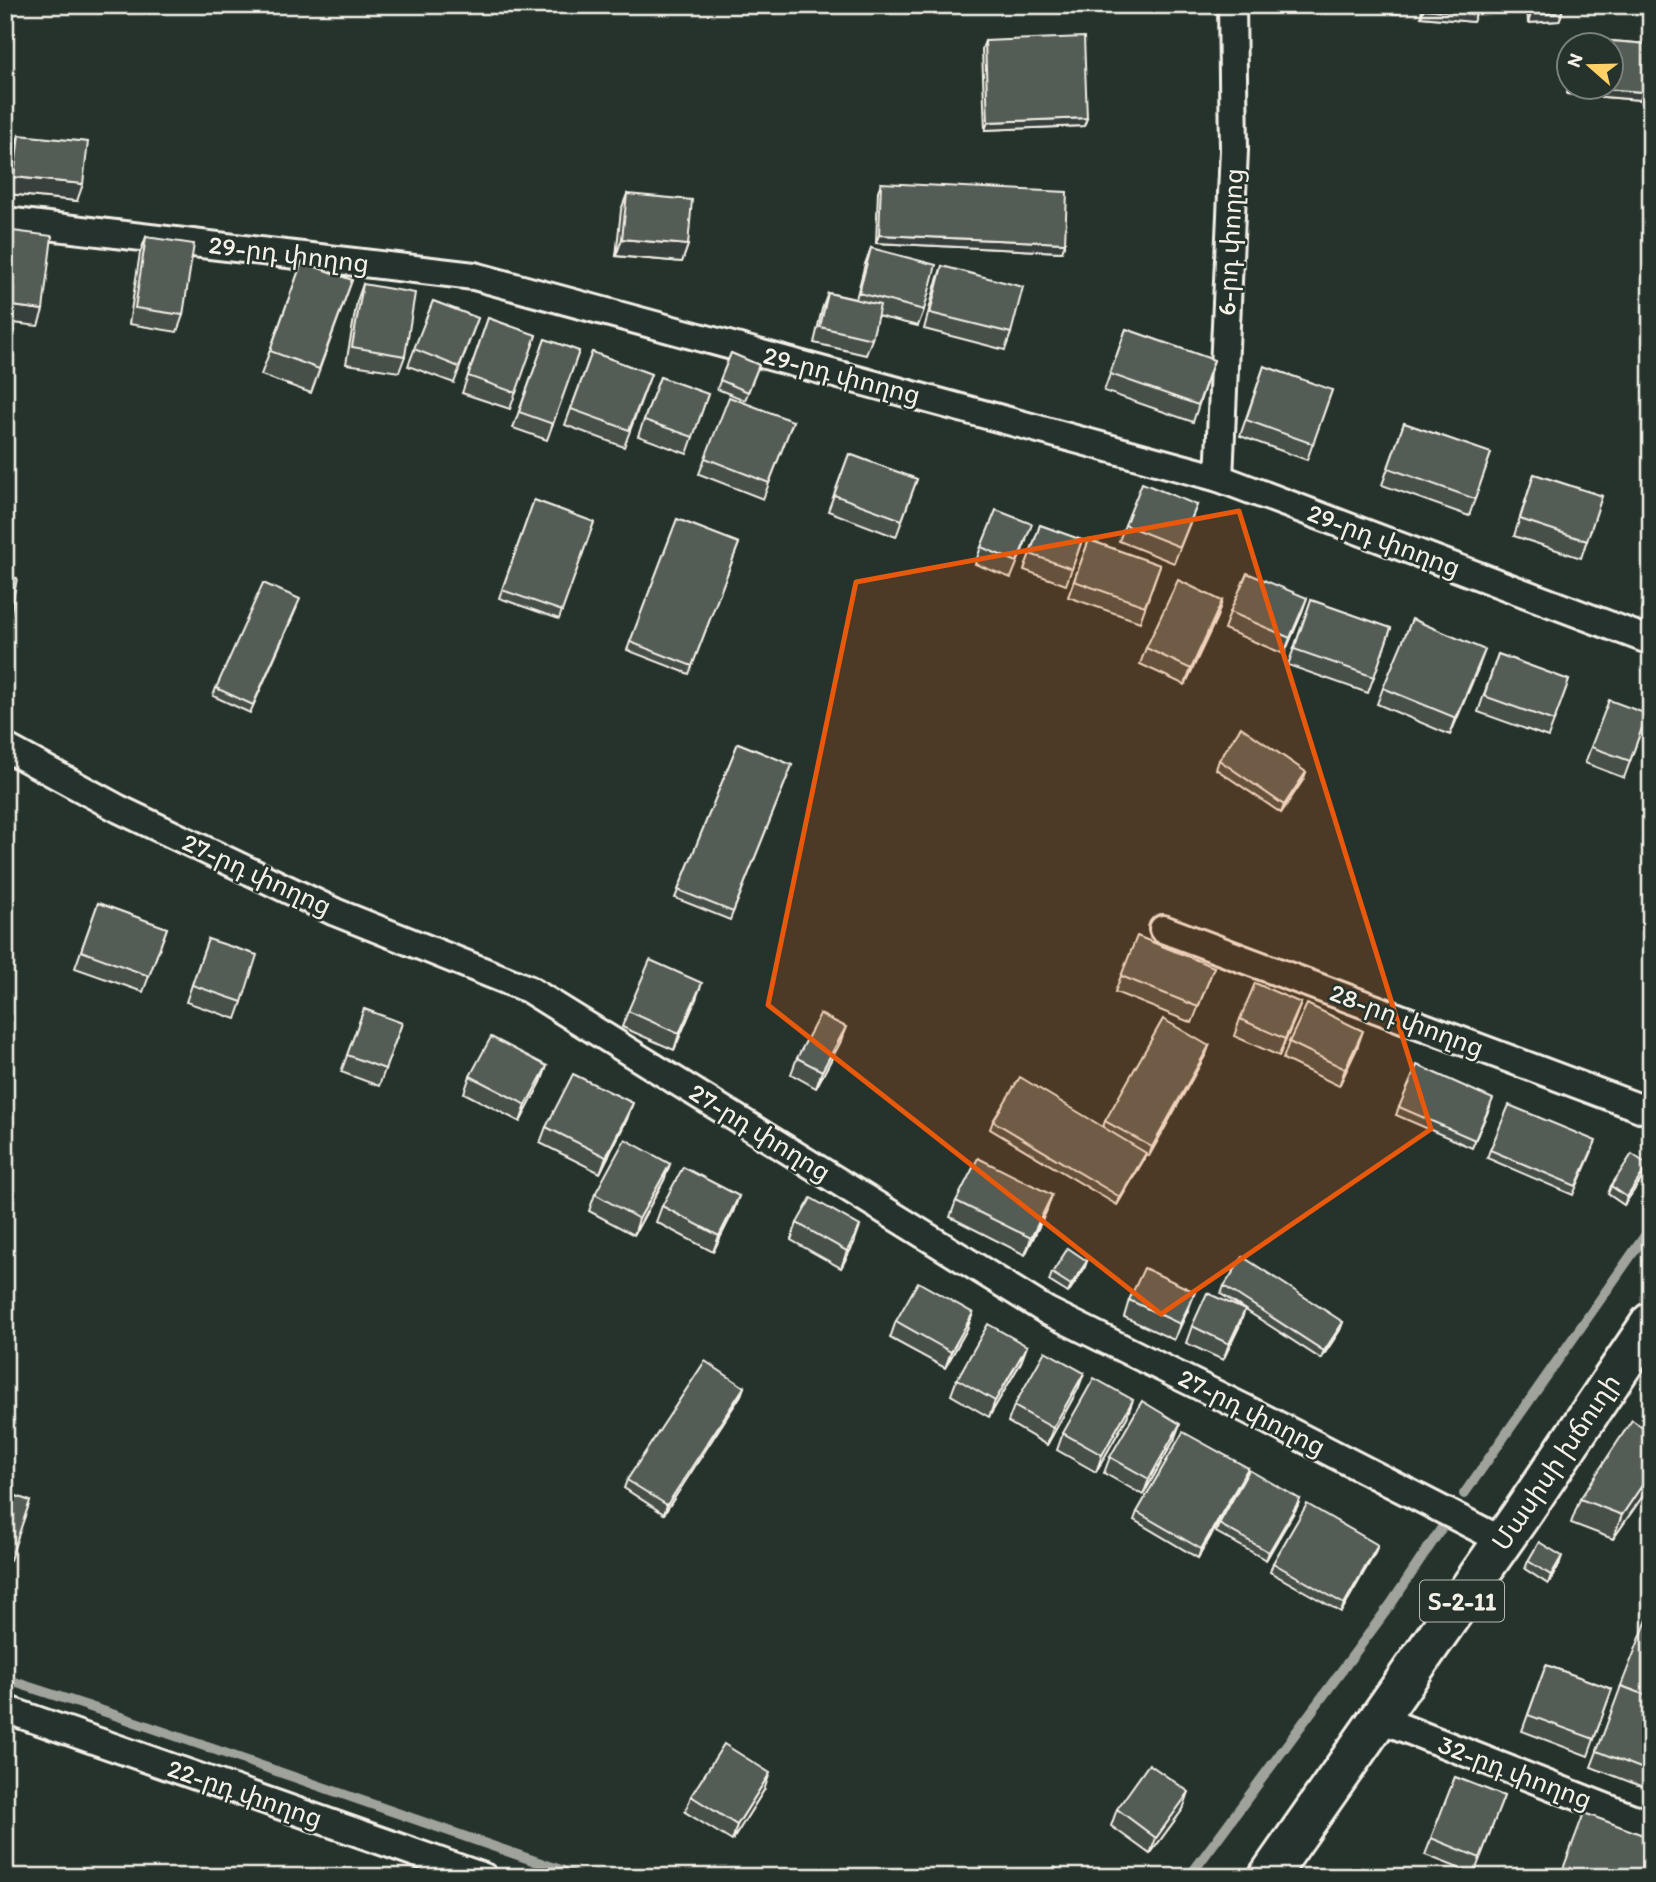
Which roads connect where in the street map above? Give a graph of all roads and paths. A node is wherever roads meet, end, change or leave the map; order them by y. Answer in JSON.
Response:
{"nodes":[{"id":1,"x":1232,"y":5,"type":"edge"},
{"id":2,"x":5,"y":221,"type":"edge"},
{"id":3,"x":1219,"y":478,"type":"junction"},
{"id":4,"x":1651,"y":641,"type":"edge"},
{"id":5,"x":5,"y":747,"type":"edge"},
{"id":6,"x":1163,"y":929,"type":"dead end"},
{"id":7,"x":1651,"y":1112,"type":"edge"},
{"id":8,"x":1651,"y":1322,"type":"edge"},
{"id":9,"x":1503,"y":1541,"type":"junction"},
{"id":10,"x":5,"y":1709,"type":"edge"},
{"id":11,"x":1380,"y":1719,"type":"junction"},
{"id":12,"x":1651,"y":1825,"type":"edge"},
{"id":13,"x":484,"y":1877,"type":"edge"},
{"id":14,"x":1268,"y":1877,"type":"edge"}],
"edges":[{"from":1,"to":3,"type":"street","name":"6-րդ փողոց"},
{"from":2,"to":3,"type":"street","name":"29-րդ փողոց"},
{"from":3,"to":4,"type":"street","name":"29-րդ փողոց"},
{"from":5,"to":9,"type":"street","name":"27-րդ փողոց"},
{"from":6,"to":7,"type":"street","name":"28-րդ փողոց"},
{"from":8,"to":9,"type":"main road","name":"Մասիսի խճուղի","number":"Տ-2-11"},
{"from":9,"to":11,"type":"main road","name":"Մասիսի խճուղի","number":"Տ-2-11"},
{"from":10,"to":13,"type":"street","name":"22-րդ փողոց"},
{"from":11,"to":12,"type":"street","name":"32-րդ փողոց"},
{"from":11,"to":14,"type":"main road","name":"Մասիսի խճուղի","number":"Տ-2-11"}]}
